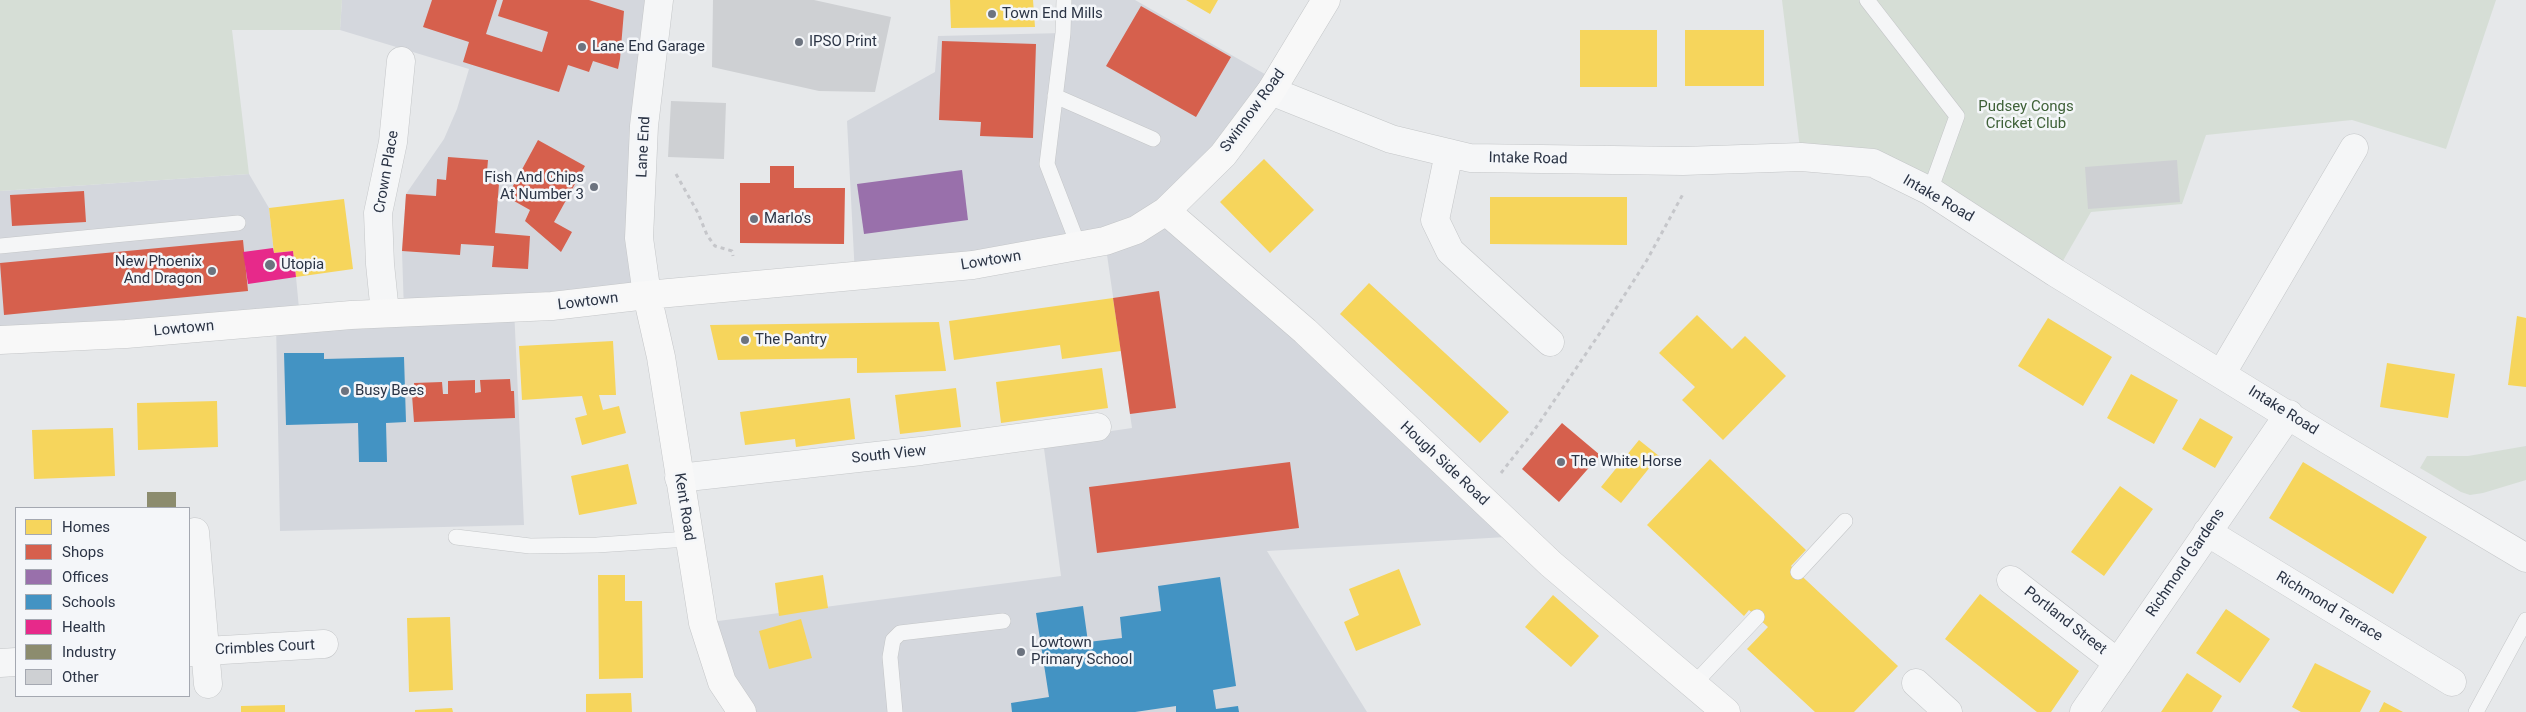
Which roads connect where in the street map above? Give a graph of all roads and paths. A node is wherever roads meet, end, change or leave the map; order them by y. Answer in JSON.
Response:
{"nodes":[{"id":1,"x":1064,"y":0,"type":"edge"},
{"id":2,"x":1326,"y":0,"type":"edge"},
{"id":3,"x":1867,"y":0,"type":"edge"},
{"id":4,"x":656,"y":1,"type":"edge"},
{"id":5,"x":401,"y":61,"type":"dead end"},
{"id":6,"x":1271,"y":91,"type":"junction"},
{"id":7,"x":1055,"y":96,"type":"junction"},
{"id":8,"x":1153,"y":139,"type":"dead end"},
{"id":9,"x":2354,"y":148,"type":"dead end"},
{"id":10,"x":1449,"y":154,"type":"junction"},
{"id":11,"x":1688,"y":161,"type":"junction"},
{"id":12,"x":673,"y":169,"type":"dead end"},
{"id":13,"x":1930,"y":191,"type":"junction"},
{"id":14,"x":1166,"y":211,"type":"junction"},
{"id":15,"x":238,"y":223,"type":"dead end"},
{"id":16,"x":0,"y":246,"type":"edge"},
{"id":17,"x":1079,"y":247,"type":"junction"},
{"id":18,"x":737,"y":288,"type":"junction"},
{"id":19,"x":647,"y":294,"type":"junction"},
{"id":20,"x":386,"y":313,"type":"junction"},
{"id":21,"x":0,"y":340,"type":"edge"},
{"id":22,"x":1550,"y":342,"type":"dead end"},
{"id":23,"x":2222,"y":373,"type":"junction"},
{"id":24,"x":2289,"y":414,"type":"junction"},
{"id":25,"x":1097,"y":427,"type":"dead end"},
{"id":26,"x":679,"y":478,"type":"junction"},
{"id":27,"x":1480,"y":498,"type":"junction"},
{"id":28,"x":1845,"y":521,"type":"dead end"},
{"id":29,"x":195,"y":532,"type":"dead end"},
{"id":30,"x":2207,"y":532,"type":"junction"},
{"id":31,"x":456,"y":538,"type":"dead end"},
{"id":32,"x":688,"y":539,"type":"junction"},
{"id":33,"x":2525,"y":553,"type":"edge"},
{"id":34,"x":1798,"y":572,"type":"dead end"},
{"id":35,"x":2012,"y":580,"type":"dead end"},
{"id":36,"x":1757,"y":617,"type":"dead end"},
{"id":37,"x":2526,"y":620,"type":"edge"},
{"id":38,"x":1003,"y":621,"type":"dead end"},
{"id":39,"x":324,"y":644,"type":"dead end"},
{"id":40,"x":197,"y":652,"type":"edge"},
{"id":41,"x":15,"y":662,"type":"edge"},
{"id":42,"x":0,"y":663,"type":"edge"},
{"id":43,"x":2118,"y":663,"type":"junction"},
{"id":44,"x":2452,"y":682,"type":"dead end"},
{"id":45,"x":1916,"y":683,"type":"dead end"},
{"id":46,"x":208,"y":684,"type":"dead end"},
{"id":47,"x":1693,"y":685,"type":"junction"},
{"id":48,"x":742,"y":712,"type":"edge"},
{"id":49,"x":895,"y":712,"type":"edge"},
{"id":50,"x":1726,"y":712,"type":"edge"},
{"id":51,"x":1948,"y":712,"type":"edge"},
{"id":52,"x":2084,"y":712,"type":"edge"},
{"id":53,"x":2476,"y":712,"type":"edge"}],
"edges":[{"from":1,"to":7,"type":"lane"},
{"from":2,"to":6,"type":"main road","name":"Swinnow Road"},
{"from":3,"to":13,"type":"lane"},
{"from":4,"to":19,"type":"street","name":"Lane End"},
{"from":5,"to":20,"type":"street","name":"Crown Place"},
{"from":6,"to":10,"type":"street","name":"Intake Road"},
{"from":6,"to":14,"type":"main road","name":"Swinnow Road"},
{"from":7,"to":8,"type":"lane"},
{"from":7,"to":17,"type":"lane"},
{"from":9,"to":23,"type":"street"},
{"from":10,"to":11,"type":"street","name":"Intake Road"},
{"from":10,"to":22,"type":"street"},
{"from":11,"to":13,"type":"street","name":"Intake Road"},
{"from":11,"to":27,"type":"path"},
{"from":12,"to":18,"type":"path"},
{"from":13,"to":23,"type":"street","name":"Intake Road"},
{"from":14,"to":17,"type":"main road","name":"Lowtown"},
{"from":14,"to":27,"type":"main road","name":"Hough Side Road"},
{"from":15,"to":16,"type":"lane"},
{"from":17,"to":18,"type":"main road","name":"Lowtown"},
{"from":18,"to":19,"type":"main road","name":"Lowtown"},
{"from":19,"to":20,"type":"main road","name":"Lowtown"},
{"from":19,"to":26,"type":"main road","name":"Kent Road"},
{"from":20,"to":21,"type":"main road","name":"Lowtown"},
{"from":23,"to":24,"type":"street","name":"Intake Road"},
{"from":24,"to":30,"type":"street","name":"Richmond Gardens"},
{"from":24,"to":33,"type":"street","name":"Intake Road"},
{"from":25,"to":26,"type":"street","name":"South View"},
{"from":26,"to":32,"type":"main road","name":"Kent Road"},
{"from":27,"to":47,"type":"main road","name":"Hough Side Road"},
{"from":28,"to":34,"type":"lane"},
{"from":29,"to":40,"type":"street","name":"Crimbles Court"},
{"from":30,"to":43,"type":"street","name":"Richmond Gardens"},
{"from":30,"to":44,"type":"street","name":"Richmond Terrace"},
{"from":31,"to":32,"type":"lane"},
{"from":32,"to":48,"type":"main road","name":"Kent Road"},
{"from":35,"to":43,"type":"street","name":"Portland Street"},
{"from":36,"to":47,"type":"lane"},
{"from":37,"to":53,"type":"lane"},
{"from":38,"to":49,"type":"lane"},
{"from":39,"to":40,"type":"street","name":"Crimbles Court"},
{"from":40,"to":46,"type":"street","name":"Crimbles Court"},
{"from":41,"to":42,"type":"street"},
{"from":43,"to":52,"type":"street","name":"Richmond Gardens"},
{"from":45,"to":51,"type":"street"},
{"from":47,"to":50,"type":"main road","name":"Hough Side Road"}]}
